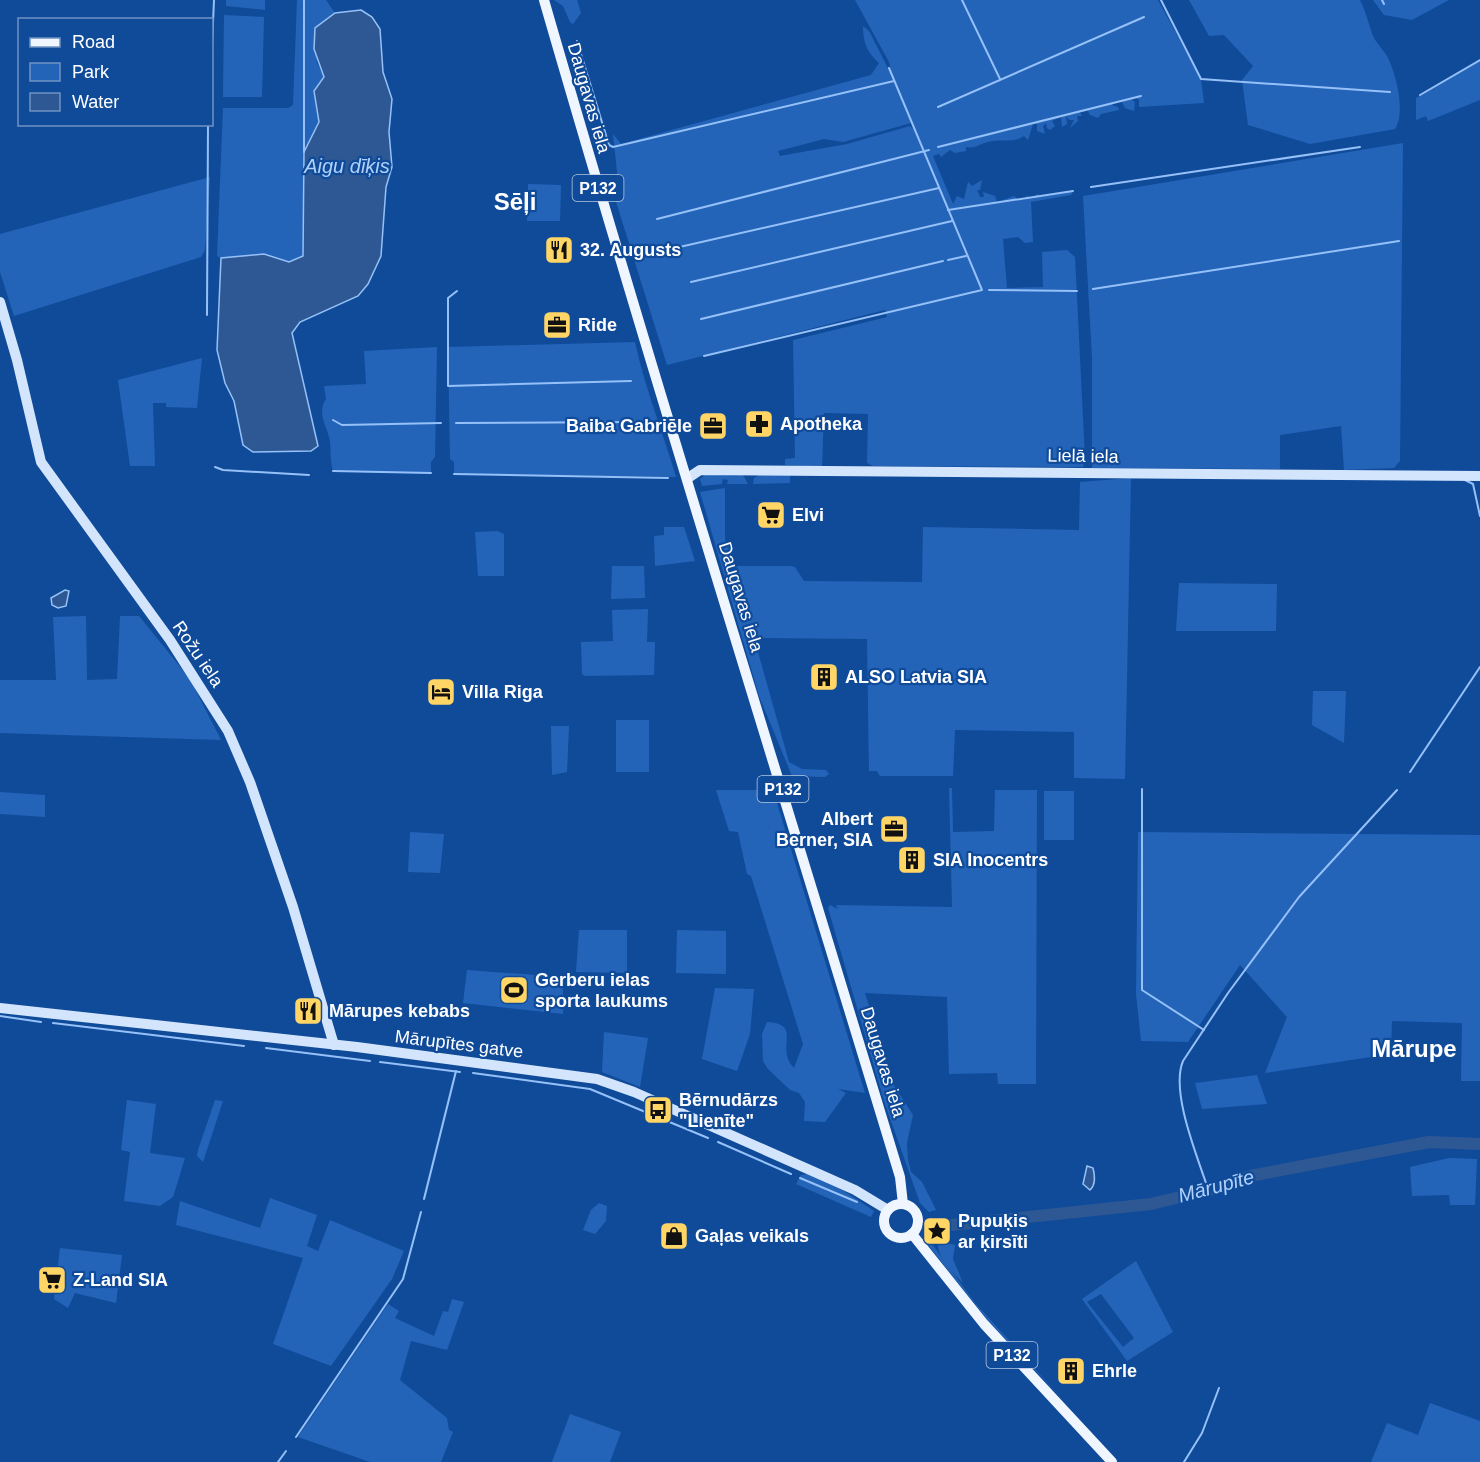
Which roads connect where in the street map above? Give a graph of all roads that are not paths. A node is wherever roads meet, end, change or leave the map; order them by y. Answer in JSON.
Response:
{"nodes":[{"id":1,"x":544,"y":0,"type":"edge"},
{"id":2,"x":0,"y":302,"type":"edge"},
{"id":3,"x":1480,"y":476,"type":"edge"},
{"id":4,"x":688,"y":478,"type":"junction"},
{"id":5,"x":0,"y":1008,"type":"edge"},
{"id":6,"x":334,"y":1045,"type":"junction"},
{"id":7,"x":903,"y":1204,"type":"junction"},
{"id":8,"x":888,"y":1210,"type":"junction"},
{"id":9,"x":912,"y":1234,"type":"junction"},
{"id":10,"x":1112,"y":1462,"type":"edge"}],
"edges":[{"from":1,"to":4,"type":"main road","name":"Daugavas iela","number":"P132"},
{"from":2,"to":6,"type":"street","name":"Rožu iela"},
{"from":3,"to":4,"type":"street","name":"Lielā iela"},
{"from":4,"to":7,"type":"main road","name":"Daugavas iela","number":"P132"},
{"from":5,"to":6,"type":"street","name":"Mārupītes gatve"},
{"from":6,"to":8,"type":"street","name":"Mārupītes gatve"},
{"from":7,"to":8,"type":"main road"},
{"from":7,"to":9,"type":"main road","name":"Daugavas iela","number":"P132"},
{"from":8,"to":9,"type":"main road"},
{"from":9,"to":10,"type":"main road","number":"P132"}]}
